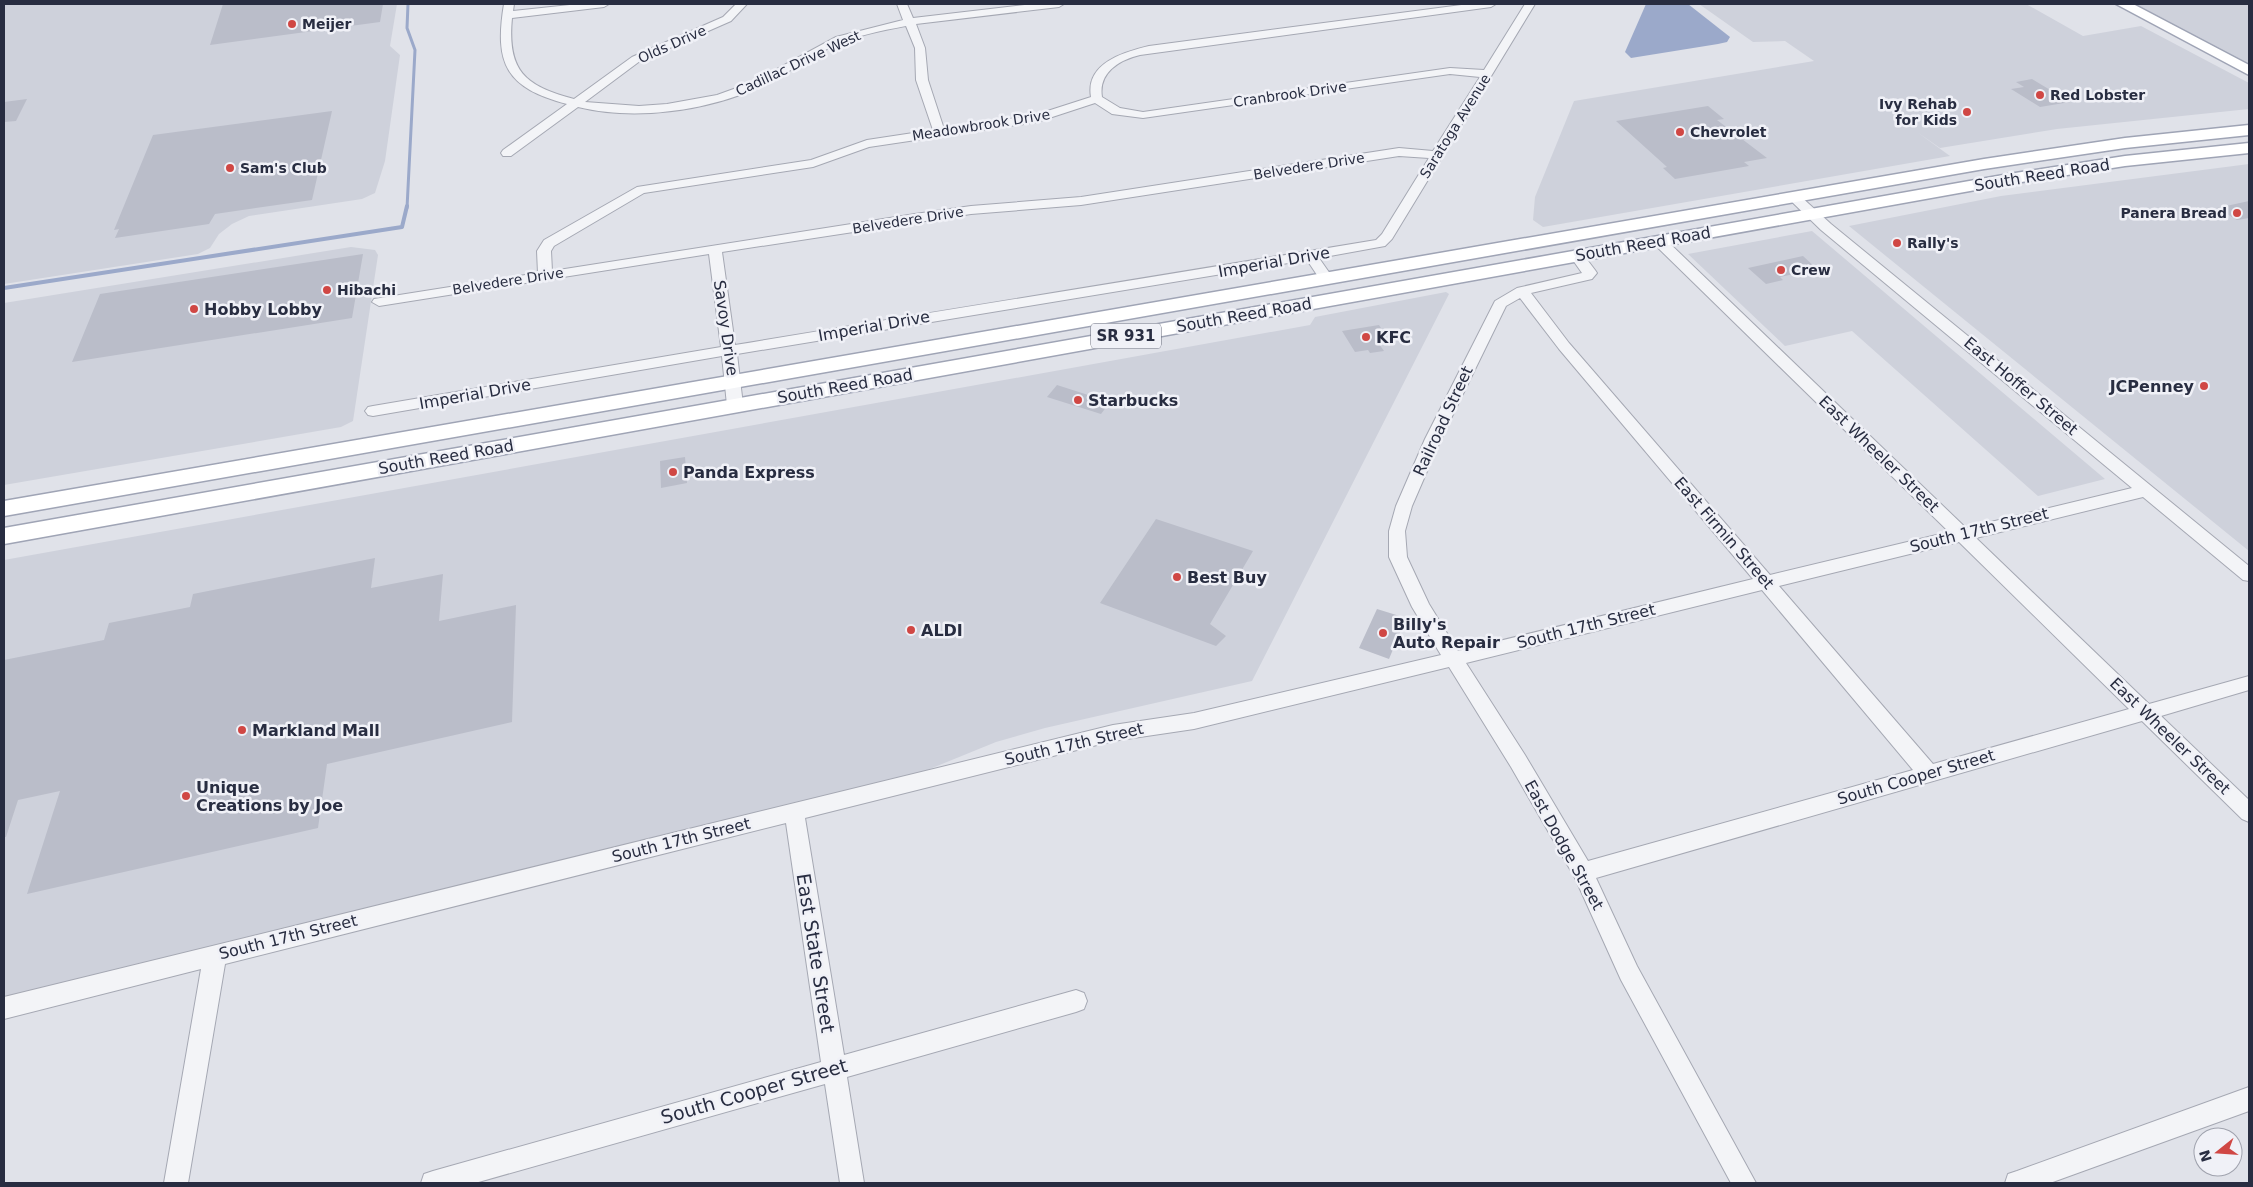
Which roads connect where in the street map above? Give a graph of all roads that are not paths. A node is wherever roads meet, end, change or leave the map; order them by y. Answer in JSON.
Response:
{"nodes":[{"id":1,"x":604,"y":4,"type":"edge"},
{"id":2,"x":742,"y":4,"type":"edge"},
{"id":3,"x":902,"y":4,"type":"edge"},
{"id":4,"x":1059,"y":4,"type":"edge"},
{"id":5,"x":1491,"y":4,"type":"edge"},
{"id":6,"x":1516,"y":4,"type":"edge"},
{"id":7,"x":2123,"y":4,"type":"edge"},
{"id":8,"x":1530,"y":5,"type":"edge"},
{"id":9,"x":508,"y":9,"type":"edge"},
{"id":10,"x":910,"y":23,"type":"junction"},
{"id":11,"x":2249,"y":71,"type":"edge"},
{"id":12,"x":1488,"y":74,"type":"junction"},
{"id":13,"x":1096,"y":99,"type":"junction"},
{"id":14,"x":576,"y":103,"type":"junction"},
{"id":15,"x":2249,"y":130,"type":"edge"},
{"id":16,"x":939,"y":132,"type":"junction"},
{"id":17,"x":2249,"y":148,"type":"edge"},
{"id":18,"x":507,"y":153,"type":"dead end"},
{"id":19,"x":1438,"y":155,"type":"junction"},
{"id":20,"x":1794,"y":197,"type":"junction"},
{"id":21,"x":1812,"y":214,"type":"junction"},
{"id":22,"x":1660,"y":241,"type":"junction"},
{"id":23,"x":1375,"y":244,"type":"joint"},
{"id":24,"x":715,"y":250,"type":"junction"},
{"id":25,"x":1310,"y":255,"type":"junction"},
{"id":26,"x":1577,"y":256,"type":"junction"},
{"id":27,"x":545,"y":275,"type":"junction"},
{"id":28,"x":1326,"y":278,"type":"junction"},
{"id":29,"x":1522,"y":291,"type":"junction"},
{"id":30,"x":379,"y":302,"type":"dead end"},
{"id":31,"x":729,"y":350,"type":"junction"},
{"id":32,"x":734,"y":381,"type":"junction"},
{"id":33,"x":735,"y":405,"type":"junction"},
{"id":34,"x":373,"y":411,"type":"dead end"},
{"id":35,"x":2147,"y":490,"type":"junction"},
{"id":36,"x":4,"y":509,"type":"edge"},
{"id":37,"x":1963,"y":534,"type":"junction"},
{"id":38,"x":4,"y":536,"type":"edge"},
{"id":39,"x":1401,"y":567,"type":"joint"},
{"id":40,"x":2249,"y":575,"type":"edge"},
{"id":41,"x":1767,"y":582,"type":"junction"},
{"id":42,"x":1453,"y":658,"type":"junction"},
{"id":43,"x":2249,"y":683,"type":"edge"},
{"id":44,"x":2146,"y":712,"type":"junction"},
{"id":45,"x":1928,"y":774,"type":"junction"},
{"id":46,"x":794,"y":812,"type":"junction"},
{"id":47,"x":2249,"y":813,"type":"edge"},
{"id":48,"x":1583,"y":872,"type":"junction"},
{"id":49,"x":215,"y":955,"type":"junction"},
{"id":50,"x":1076,"y":1001,"type":"dead end"},
{"id":51,"x":4,"y":1008,"type":"edge"},
{"id":52,"x":834,"y":1068,"type":"junction"},
{"id":53,"x":2249,"y":1099,"type":"edge"},
{"id":54,"x":176,"y":1183,"type":"edge"},
{"id":55,"x":433,"y":1183,"type":"edge"},
{"id":56,"x":852,"y":1183,"type":"edge"},
{"id":57,"x":1744,"y":1183,"type":"edge"},
{"id":58,"x":2017,"y":1183,"type":"edge"}],
"edges":[{"from":1,"to":9,"type":"street"},
{"from":2,"to":14,"type":"street","name":"Olds Drive"},
{"from":3,"to":10,"type":"street"},
{"from":4,"to":10,"type":"street","name":"Cadillac Drive West"},
{"from":5,"to":13,"type":"street"},
{"from":6,"to":8,"type":"street"},
{"from":7,"to":11,"type":"main road"},
{"from":8,"to":12,"type":"street","name":"Saratoga Avenue"},
{"from":9,"to":14,"type":"street","name":"Cadillac Drive West"},
{"from":10,"to":14,"type":"street","name":"Cadillac Drive West"},
{"from":10,"to":16,"type":"street"},
{"from":12,"to":13,"type":"street","name":"Cranbrook Drive"},
{"from":12,"to":19,"type":"street","name":"Saratoga Avenue"},
{"from":13,"to":16,"type":"street","name":"Meadowbrook Drive"},
{"from":14,"to":18,"type":"street","name":"Olds Drive"},
{"from":15,"to":20,"type":"main road","name":"South Reed Road","number":"SR 931"},
{"from":16,"to":27,"type":"street","name":"Meadowbrook Drive"},
{"from":17,"to":21,"type":"main road","name":"South Reed Road","number":"SR 931"},
{"from":19,"to":23,"type":"street","name":"Saratoga Avenue"},
{"from":19,"to":24,"type":"street","name":"Belvedere Drive"},
{"from":20,"to":21,"type":"street","name":"East Hoffer Street"},
{"from":20,"to":28,"type":"main road","name":"South Reed Road","number":"SR 931"},
{"from":21,"to":22,"type":"main road","name":"South Reed Road","number":"SR 931"},
{"from":21,"to":35,"type":"street","name":"East Hoffer Street"},
{"from":22,"to":26,"type":"main road","name":"South Reed Road","number":"SR 931"},
{"from":22,"to":37,"type":"street","name":"East Wheeler Street"},
{"from":23,"to":25,"type":"street","name":"Imperial Drive"},
{"from":24,"to":27,"type":"street","name":"Belvedere Drive"},
{"from":24,"to":31,"type":"street","name":"Savoy Drive"},
{"from":25,"to":28,"type":"street"},
{"from":25,"to":31,"type":"street","name":"Imperial Drive"},
{"from":26,"to":29,"type":"street","name":"Railroad Street"},
{"from":26,"to":33,"type":"main road","name":"South Reed Road","number":"SR 931"},
{"from":27,"to":30,"type":"street","name":"Belvedere Drive"},
{"from":28,"to":32,"type":"main road","name":"South Reed Road","number":"SR 931"},
{"from":29,"to":39,"type":"street","name":"Railroad Street"},
{"from":29,"to":41,"type":"street","name":"East Firmin Street"},
{"from":31,"to":32,"type":"street","name":"Savoy Drive"},
{"from":31,"to":34,"type":"street","name":"Imperial Drive"},
{"from":32,"to":33,"type":"street","name":"Savoy Drive"},
{"from":32,"to":36,"type":"main road","name":"South Reed Road","number":"SR 931"},
{"from":33,"to":38,"type":"main road","name":"South Reed Road","number":"SR 931"},
{"from":35,"to":37,"type":"street","name":"South 17th Street"},
{"from":35,"to":40,"type":"street","name":"East Hoffer Street"},
{"from":37,"to":41,"type":"street","name":"South 17th Street"},
{"from":37,"to":44,"type":"street","name":"East Wheeler Street"},
{"from":39,"to":42,"type":"street","name":"East Dodge Street"},
{"from":41,"to":42,"type":"street","name":"South 17th Street"},
{"from":41,"to":45,"type":"street","name":"East Firmin Street"},
{"from":42,"to":46,"type":"street","name":"South 17th Street"},
{"from":42,"to":48,"type":"street","name":"East Dodge Street"},
{"from":43,"to":44,"type":"street","name":"South Cooper Street"},
{"from":44,"to":45,"type":"street","name":"South Cooper Street"},
{"from":44,"to":47,"type":"street","name":"East Wheeler Street"},
{"from":45,"to":48,"type":"street","name":"South Cooper Street"},
{"from":46,"to":49,"type":"street","name":"South 17th Street"},
{"from":46,"to":52,"type":"street","name":"East State Street"},
{"from":48,"to":57,"type":"street","name":"East Dodge Street"},
{"from":49,"to":51,"type":"street","name":"South 17th Street"},
{"from":49,"to":54,"type":"street"},
{"from":50,"to":52,"type":"street","name":"South Cooper Street"},
{"from":52,"to":55,"type":"street","name":"South Cooper Street"},
{"from":52,"to":56,"type":"street","name":"East State Street"},
{"from":53,"to":58,"type":"street"}]}
